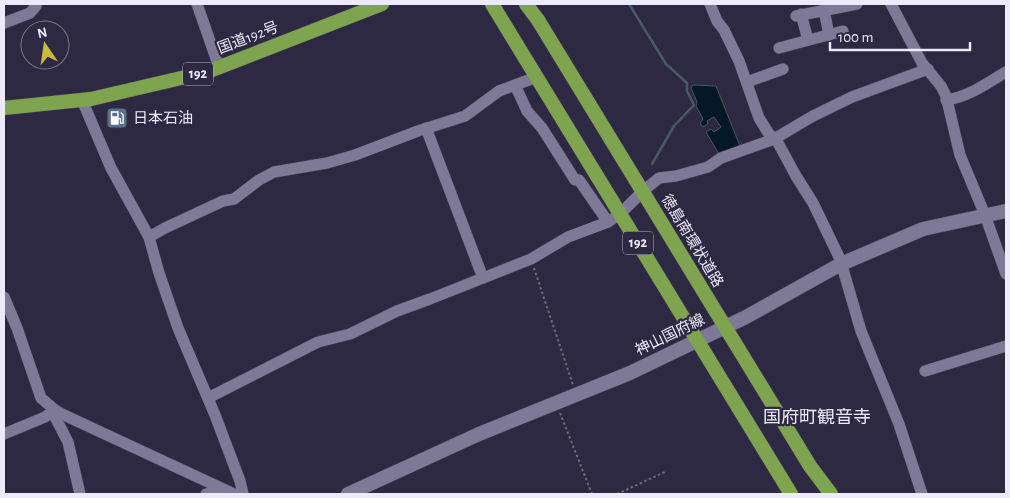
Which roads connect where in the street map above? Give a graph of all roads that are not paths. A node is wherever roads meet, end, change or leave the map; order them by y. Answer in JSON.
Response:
{"nodes":[{"id":1,"x":34,"y":4,"type":"edge"},
{"id":2,"x":197,"y":4,"type":"edge"},
{"id":3,"x":382,"y":4,"type":"edge"},
{"id":4,"x":492,"y":4,"type":"edge"},
{"id":5,"x":526,"y":4,"type":"edge"},
{"id":6,"x":710,"y":4,"type":"edge"},
{"id":7,"x":857,"y":4,"type":"edge"},
{"id":8,"x":891,"y":4,"type":"edge"},
{"id":9,"x":817,"y":9,"type":"edge"},
{"id":10,"x":4,"y":23,"type":"edge"},
{"id":11,"x":843,"y":31,"type":"dead end"},
{"id":12,"x":829,"y":35,"type":"junction"},
{"id":13,"x":808,"y":40,"type":"junction"},
{"id":14,"x":780,"y":48,"type":"dead end"},
{"id":15,"x":219,"y":67,"type":"junction"},
{"id":16,"x":783,"y":69,"type":"dead end"},
{"id":17,"x":928,"y":69,"type":"junction"},
{"id":18,"x":1006,"y":72,"type":"edge"},
{"id":19,"x":537,"y":77,"type":"junction"},
{"id":20,"x":747,"y":82,"type":"junction"},
{"id":21,"x":514,"y":85,"type":"junction"},
{"id":22,"x":82,"y":100,"type":"junction"},
{"id":23,"x":946,"y":100,"type":"junction"},
{"id":24,"x":4,"y":108,"type":"edge"},
{"id":25,"x":426,"y":128,"type":"junction"},
{"id":26,"x":774,"y":139,"type":"junction"},
{"id":27,"x":643,"y":191,"type":"junction"},
{"id":28,"x":1006,"y":211,"type":"edge"},
{"id":29,"x":620,"y":214,"type":"junction"},
{"id":30,"x":985,"y":215,"type":"junction"},
{"id":31,"x":608,"y":222,"type":"junction"},
{"id":32,"x":150,"y":237,"type":"junction"},
{"id":33,"x":841,"y":264,"type":"junction"},
{"id":34,"x":1006,"y":274,"type":"edge"},
{"id":35,"x":483,"y":278,"type":"junction"},
{"id":36,"x":4,"y":297,"type":"edge"},
{"id":37,"x":725,"y":327,"type":"junction"},
{"id":38,"x":698,"y":340,"type":"junction"},
{"id":39,"x":1006,"y":346,"type":"edge"},
{"id":40,"x":925,"y":371,"type":"dead end"},
{"id":41,"x":208,"y":398,"type":"junction"},
{"id":42,"x":55,"y":410,"type":"junction"},
{"id":43,"x":4,"y":434,"type":"edge"},
{"id":44,"x":217,"y":486,"type":"junction"},
{"id":45,"x":80,"y":494,"type":"edge"},
{"id":46,"x":206,"y":494,"type":"edge"},
{"id":47,"x":234,"y":494,"type":"edge"},
{"id":48,"x":243,"y":494,"type":"edge"},
{"id":49,"x":348,"y":494,"type":"edge"},
{"id":50,"x":791,"y":494,"type":"edge"},
{"id":51,"x":831,"y":494,"type":"edge"},
{"id":52,"x":922,"y":494,"type":"edge"}],
"edges":[{"from":1,"to":10,"type":"street"},
{"from":2,"to":15,"type":"street"},
{"from":3,"to":15,"type":"highway","name":"国道192号","number":"192"},
{"from":4,"to":19,"type":"highway","number":"192"},
{"from":5,"to":27,"type":"highway","name":"徳島南環状道路","number":"192"},
{"from":6,"to":20,"type":"street"},
{"from":7,"to":9,"type":"street"},
{"from":8,"to":17,"type":"street"},
{"from":9,"to":12,"type":"street"},
{"from":9,"to":13,"type":"street"},
{"from":11,"to":12,"type":"street"},
{"from":12,"to":13,"type":"street"},
{"from":13,"to":14,"type":"street"},
{"from":15,"to":22,"type":"highway","name":"国道192号","number":"192"},
{"from":16,"to":20,"type":"street"},
{"from":17,"to":23,"type":"street"},
{"from":17,"to":26,"type":"street"},
{"from":18,"to":23,"type":"street"},
{"from":19,"to":21,"type":"street"},
{"from":19,"to":29,"type":"highway","number":"192"},
{"from":20,"to":26,"type":"street"},
{"from":21,"to":25,"type":"street"},
{"from":21,"to":31,"type":"street"},
{"from":22,"to":24,"type":"highway","name":"国道192号","number":"192"},
{"from":22,"to":32,"type":"street"},
{"from":23,"to":30,"type":"street"},
{"from":25,"to":32,"type":"street"},
{"from":25,"to":35,"type":"street"},
{"from":26,"to":27,"type":"street"},
{"from":26,"to":33,"type":"street"},
{"from":27,"to":29,"type":"street"},
{"from":27,"to":37,"type":"highway","name":"徳島南環状道路","number":"192"},
{"from":28,"to":30,"type":"main road","name":"神山国府線"},
{"from":29,"to":31,"type":"street"},
{"from":29,"to":38,"type":"highway","number":"192"},
{"from":30,"to":33,"type":"main road","name":"神山国府線"},
{"from":30,"to":34,"type":"street"},
{"from":31,"to":35,"type":"street"},
{"from":32,"to":41,"type":"street"},
{"from":33,"to":37,"type":"main road","name":"神山国府線"},
{"from":33,"to":52,"type":"street"},
{"from":35,"to":41,"type":"street"},
{"from":36,"to":42,"type":"street"},
{"from":37,"to":38,"type":"main road","name":"神山国府線"},
{"from":37,"to":51,"type":"highway","name":"徳島南環状道路","number":"192"},
{"from":38,"to":49,"type":"main road","name":"神山国府線"},
{"from":38,"to":50,"type":"highway","number":"192"},
{"from":39,"to":40,"type":"street"},
{"from":41,"to":48,"type":"street"},
{"from":42,"to":43,"type":"street"},
{"from":42,"to":44,"type":"street"},
{"from":42,"to":45,"type":"street"},
{"from":44,"to":46,"type":"street"},
{"from":44,"to":47,"type":"street"}]}
